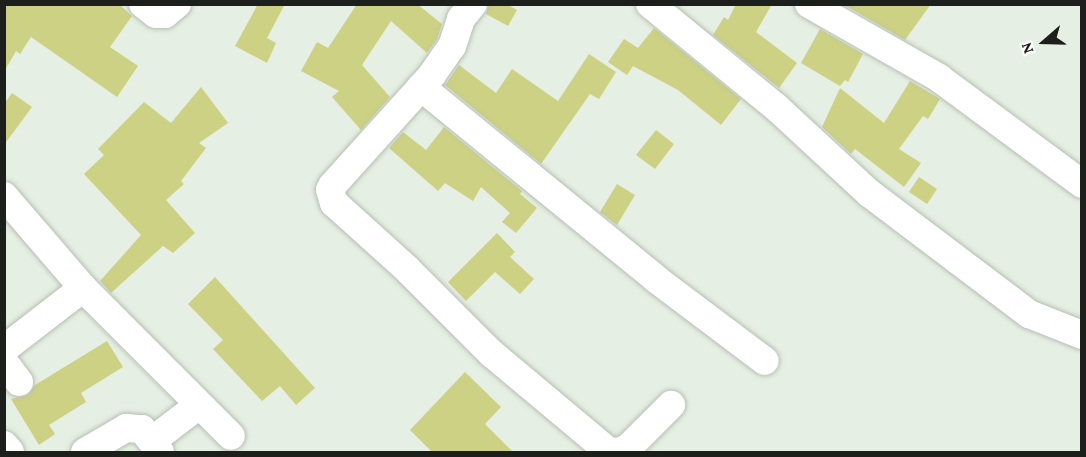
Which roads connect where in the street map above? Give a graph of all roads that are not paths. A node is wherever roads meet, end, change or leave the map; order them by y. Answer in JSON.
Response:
{"nodes":[{"id":1,"x":143,"y":4,"type":"edge"},
{"id":2,"x":177,"y":4,"type":"edge"},
{"id":3,"x":650,"y":4,"type":"edge"},
{"id":4,"x":809,"y":4,"type":"edge"},
{"id":5,"x":466,"y":6,"type":"edge"},
{"id":6,"x":421,"y":87,"type":"junction"},
{"id":7,"x":1082,"y":184,"type":"edge"},
{"id":8,"x":9,"y":208,"type":"edge"},
{"id":9,"x":83,"y":288,"type":"junction"},
{"id":10,"x":1082,"y":335,"type":"edge"},
{"id":11,"x":4,"y":349,"type":"edge"},
{"id":12,"x":765,"y":361,"type":"dead end"},
{"id":13,"x":199,"y":405,"type":"junction"},
{"id":14,"x":671,"y":405,"type":"dead end"},
{"id":15,"x":231,"y":436,"type":"dead end"},
{"id":16,"x":4,"y":445,"type":"edge"},
{"id":17,"x":157,"y":446,"type":"edge"},
{"id":18,"x":10,"y":453,"type":"edge"},
{"id":19,"x":85,"y":453,"type":"edge"}],
"edges":[{"from":1,"to":2,"type":"street"},
{"from":3,"to":10,"type":"street"},
{"from":4,"to":7,"type":"street"},
{"from":5,"to":6,"type":"street"},
{"from":6,"to":12,"type":"street"},
{"from":6,"to":14,"type":"street"},
{"from":8,"to":9,"type":"street"},
{"from":9,"to":11,"type":"street"},
{"from":9,"to":13,"type":"street"},
{"from":13,"to":15,"type":"street"},
{"from":13,"to":17,"type":"street"},
{"from":16,"to":18,"type":"street"},
{"from":17,"to":19,"type":"street"}]}
